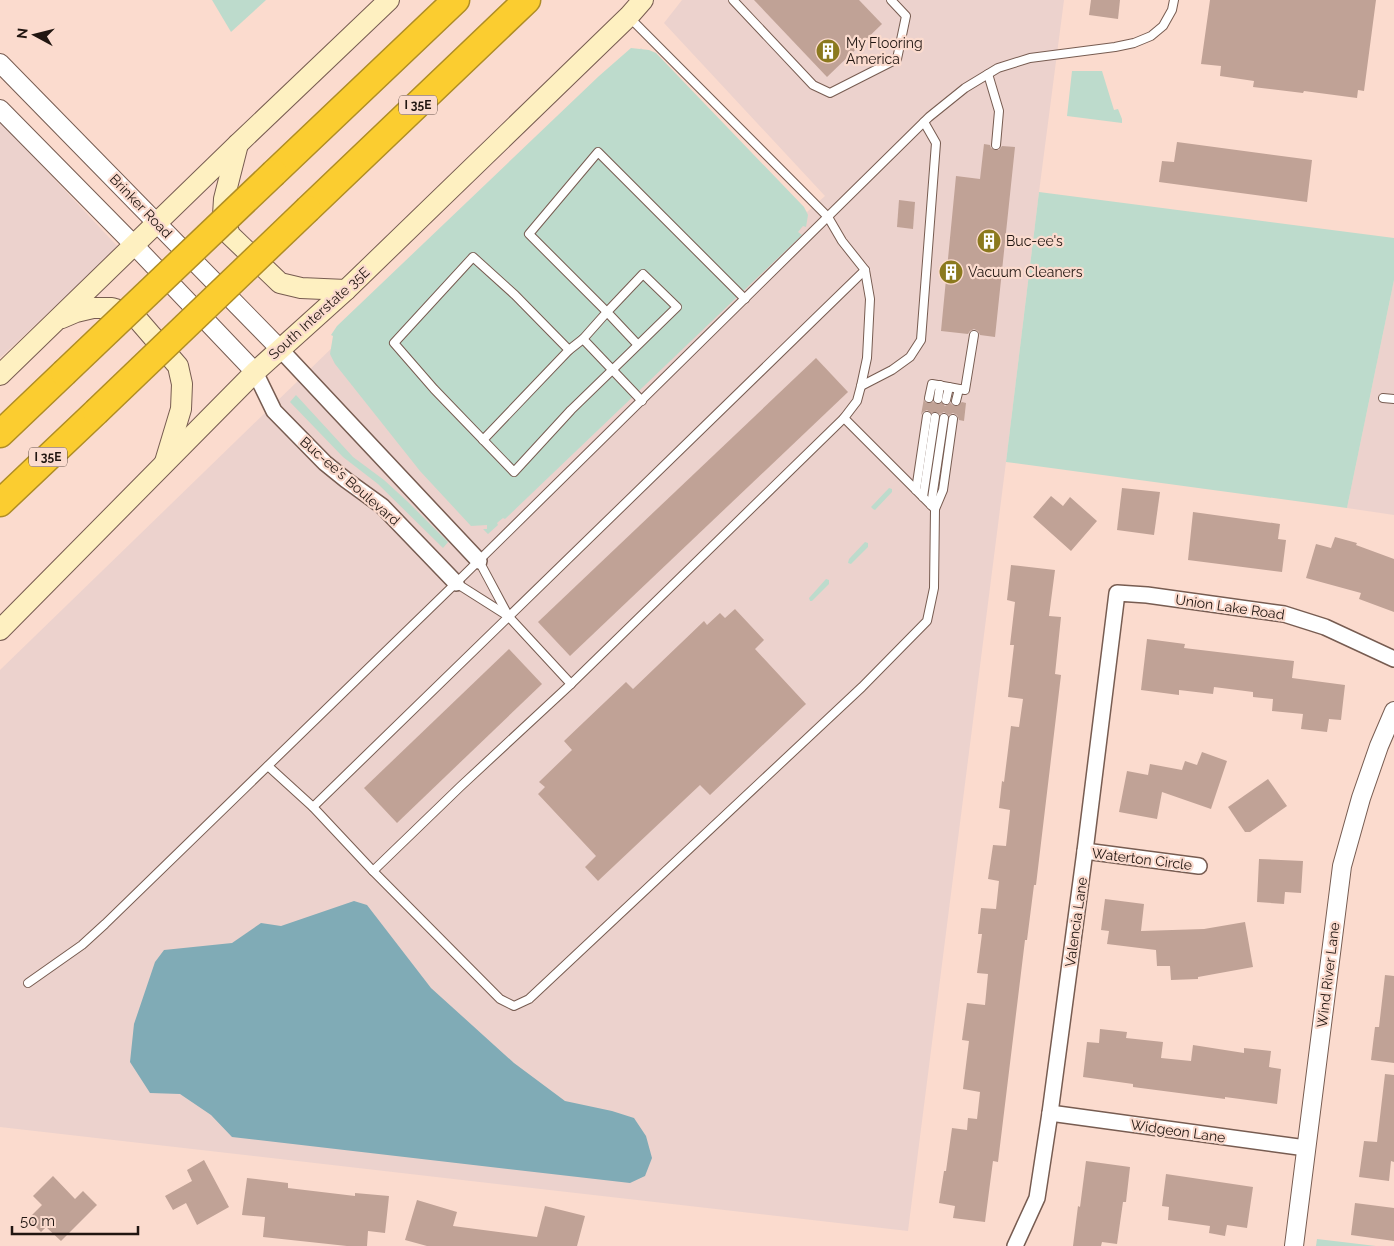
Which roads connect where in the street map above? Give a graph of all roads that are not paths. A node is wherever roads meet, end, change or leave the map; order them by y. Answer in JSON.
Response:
{"nodes":[{"id":1,"x":389,"y":0,"type":"edge"},
{"id":2,"x":456,"y":0,"type":"edge"},
{"id":3,"x":527,"y":0,"type":"edge"},
{"id":4,"x":643,"y":0,"type":"edge"},
{"id":5,"x":733,"y":0,"type":"edge"},
{"id":6,"x":891,"y":0,"type":"edge"},
{"id":7,"x":1174,"y":0,"type":"edge"},
{"id":8,"x":628,"y":16,"type":"junction"},
{"id":9,"x":0,"y":62,"type":"edge"},
{"id":10,"x":988,"y":74,"type":"junction"},
{"id":11,"x":0,"y":108,"type":"edge"},
{"id":12,"x":924,"y":122,"type":"junction"},
{"id":13,"x":238,"y":144,"type":"junction"},
{"id":14,"x":996,"y":145,"type":"dead end"},
{"id":15,"x":828,"y":217,"type":"junction"},
{"id":16,"x":158,"y":223,"type":"junction"},
{"id":17,"x":134,"y":245,"type":"junction"},
{"id":18,"x":866,"y":270,"type":"junction"},
{"id":19,"x":346,"y":290,"type":"junction"},
{"id":20,"x":745,"y":299,"type":"junction"},
{"id":21,"x":607,"y":312,"type":"junction"},
{"id":22,"x":58,"y":319,"type":"junction"},
{"id":23,"x":974,"y":335,"type":"dead end"},
{"id":24,"x":583,"y":339,"type":"junction"},
{"id":25,"x":638,"y":345,"type":"junction"},
{"id":26,"x":280,"y":349,"type":"junction"},
{"id":27,"x":569,"y":350,"type":"junction"},
{"id":28,"x":612,"y":370,"type":"junction"},
{"id":29,"x":255,"y":372,"type":"junction"},
{"id":30,"x":0,"y":375,"type":"edge"},
{"id":31,"x":862,"y":386,"type":"junction"},
{"id":32,"x":949,"y":387,"type":"junction"},
{"id":33,"x":959,"y":388,"type":"junction"},
{"id":34,"x":934,"y":398,"type":"dead end"},
{"id":35,"x":1383,"y":398,"type":"dead end"},
{"id":36,"x":1394,"y":399,"type":"edge"},
{"id":37,"x":946,"y":400,"type":"dead end"},
{"id":38,"x":642,"y":401,"type":"junction"},
{"id":39,"x":956,"y":402,"type":"dead end"},
{"id":40,"x":844,"y":418,"type":"junction"},
{"id":41,"x":944,"y":418,"type":"dead end"},
{"id":42,"x":953,"y":419,"type":"dead end"},
{"id":43,"x":0,"y":434,"type":"edge"},
{"id":44,"x":483,"y":440,"type":"junction"},
{"id":45,"x":164,"y":464,"type":"junction"},
{"id":46,"x":916,"y":490,"type":"junction"},
{"id":47,"x":923,"y":497,"type":"junction"},
{"id":48,"x":0,"y":503,"type":"edge"},
{"id":49,"x":933,"y":507,"type":"junction"},
{"id":50,"x":479,"y":561,"type":"junction"},
{"id":51,"x":456,"y":583,"type":"junction"},
{"id":52,"x":1116,"y":594,"type":"joint"},
{"id":53,"x":509,"y":617,"type":"junction"},
{"id":54,"x":0,"y":630,"type":"edge"},
{"id":55,"x":1394,"y":659,"type":"edge"},
{"id":56,"x":571,"y":684,"type":"junction"},
{"id":57,"x":1394,"y":711,"type":"edge"},
{"id":58,"x":268,"y":766,"type":"junction"},
{"id":59,"x":313,"y":808,"type":"junction"},
{"id":60,"x":1085,"y":852,"type":"junction"},
{"id":61,"x":1199,"y":866,"type":"dead end"},
{"id":62,"x":373,"y":871,"type":"junction"},
{"id":63,"x":28,"y":984,"type":"dead end"},
{"id":64,"x":1050,"y":1113,"type":"junction"},
{"id":65,"x":1306,"y":1148,"type":"junction"},
{"id":66,"x":1015,"y":1246,"type":"edge"},
{"id":67,"x":1294,"y":1246,"type":"edge"}],
"edges":[{"from":1,"to":13,"type":"main road"},
{"from":2,"to":43,"type":"highway","bridge":true},
{"from":3,"to":48,"type":"highway","number":"I 35E","bridge":true},
{"from":4,"to":8,"type":"main road","name":"South Interstate 35E"},
{"from":5,"to":6,"type":"lane"},
{"from":7,"to":10,"type":"lane"},
{"from":8,"to":15,"type":"lane"},
{"from":8,"to":19,"type":"main road","name":"South Interstate 35E"},
{"from":9,"to":16,"type":"street","name":"Brinker Road"},
{"from":10,"to":12,"type":"lane"},
{"from":10,"to":14,"type":"lane"},
{"from":11,"to":17,"type":"street"},
{"from":12,"to":15,"type":"lane"},
{"from":12,"to":31,"type":"lane"},
{"from":13,"to":16,"type":"main road"},
{"from":13,"to":19,"type":"main road"},
{"from":15,"to":18,"type":"lane"},
{"from":15,"to":20,"type":"lane"},
{"from":16,"to":17,"type":"main road"},
{"from":16,"to":26,"type":"street","name":"Brinker Road"},
{"from":17,"to":22,"type":"main road"},
{"from":17,"to":29,"type":"street"},
{"from":18,"to":31,"type":"lane"},
{"from":18,"to":53,"type":"lane"},
{"from":19,"to":26,"type":"main road","name":"South Interstate 35E"},
{"from":20,"to":21,"type":"lane"},
{"from":20,"to":38,"type":"lane"},
{"from":21,"to":24,"type":"lane"},
{"from":21,"to":25,"type":"lane"},
{"from":21,"to":25,"type":"lane"},
{"from":22,"to":30,"type":"main road"},
{"from":22,"to":45,"type":"main road"},
{"from":23,"to":33,"type":"lane"},
{"from":24,"to":27,"type":"lane"},
{"from":24,"to":28,"type":"lane"},
{"from":25,"to":28,"type":"lane"},
{"from":26,"to":29,"type":"main road","name":"South Interstate 35E"},
{"from":26,"to":50,"type":"street"},
{"from":27,"to":44,"type":"lane"},
{"from":27,"to":44,"type":"lane"},
{"from":28,"to":38,"type":"lane"},
{"from":28,"to":44,"type":"lane"},
{"from":29,"to":45,"type":"main road","name":"South Interstate 35E"},
{"from":29,"to":51,"type":"street","name":"Buc-ee's Boulevard"},
{"from":31,"to":40,"type":"lane"},
{"from":32,"to":33,"type":"lane"},
{"from":32,"to":34,"type":"lane"},
{"from":32,"to":37,"type":"lane"},
{"from":33,"to":39,"type":"lane"},
{"from":35,"to":36,"type":"lane"},
{"from":38,"to":50,"type":"lane"},
{"from":40,"to":46,"type":"lane"},
{"from":40,"to":56,"type":"lane"},
{"from":41,"to":49,"type":"lane"},
{"from":42,"to":49,"type":"lane"},
{"from":45,"to":54,"type":"main road","name":"South Interstate 35E"},
{"from":46,"to":47,"type":"lane"},
{"from":46,"to":47,"type":"lane"},
{"from":47,"to":49,"type":"lane"},
{"from":49,"to":62,"type":"lane"},
{"from":50,"to":51,"type":"lane"},
{"from":50,"to":53,"type":"lane"},
{"from":51,"to":53,"type":"lane"},
{"from":51,"to":58,"type":"lane"},
{"from":52,"to":55,"type":"street","name":"Union Lake Road"},
{"from":52,"to":60,"type":"street","name":"Valencia Lane"},
{"from":53,"to":56,"type":"lane"},
{"from":53,"to":59,"type":"lane"},
{"from":56,"to":62,"type":"lane"},
{"from":57,"to":65,"type":"street","name":"Wind River Lane"},
{"from":58,"to":59,"type":"lane"},
{"from":58,"to":63,"type":"lane"},
{"from":59,"to":62,"type":"lane"},
{"from":60,"to":61,"type":"street","name":"Waterton Circle"},
{"from":60,"to":64,"type":"street","name":"Valencia Lane"},
{"from":64,"to":65,"type":"street","name":"Widgeon Lane"},
{"from":64,"to":66,"type":"street","name":"Valencia Lane"},
{"from":65,"to":67,"type":"street","name":"Wind River Lane"}]}
